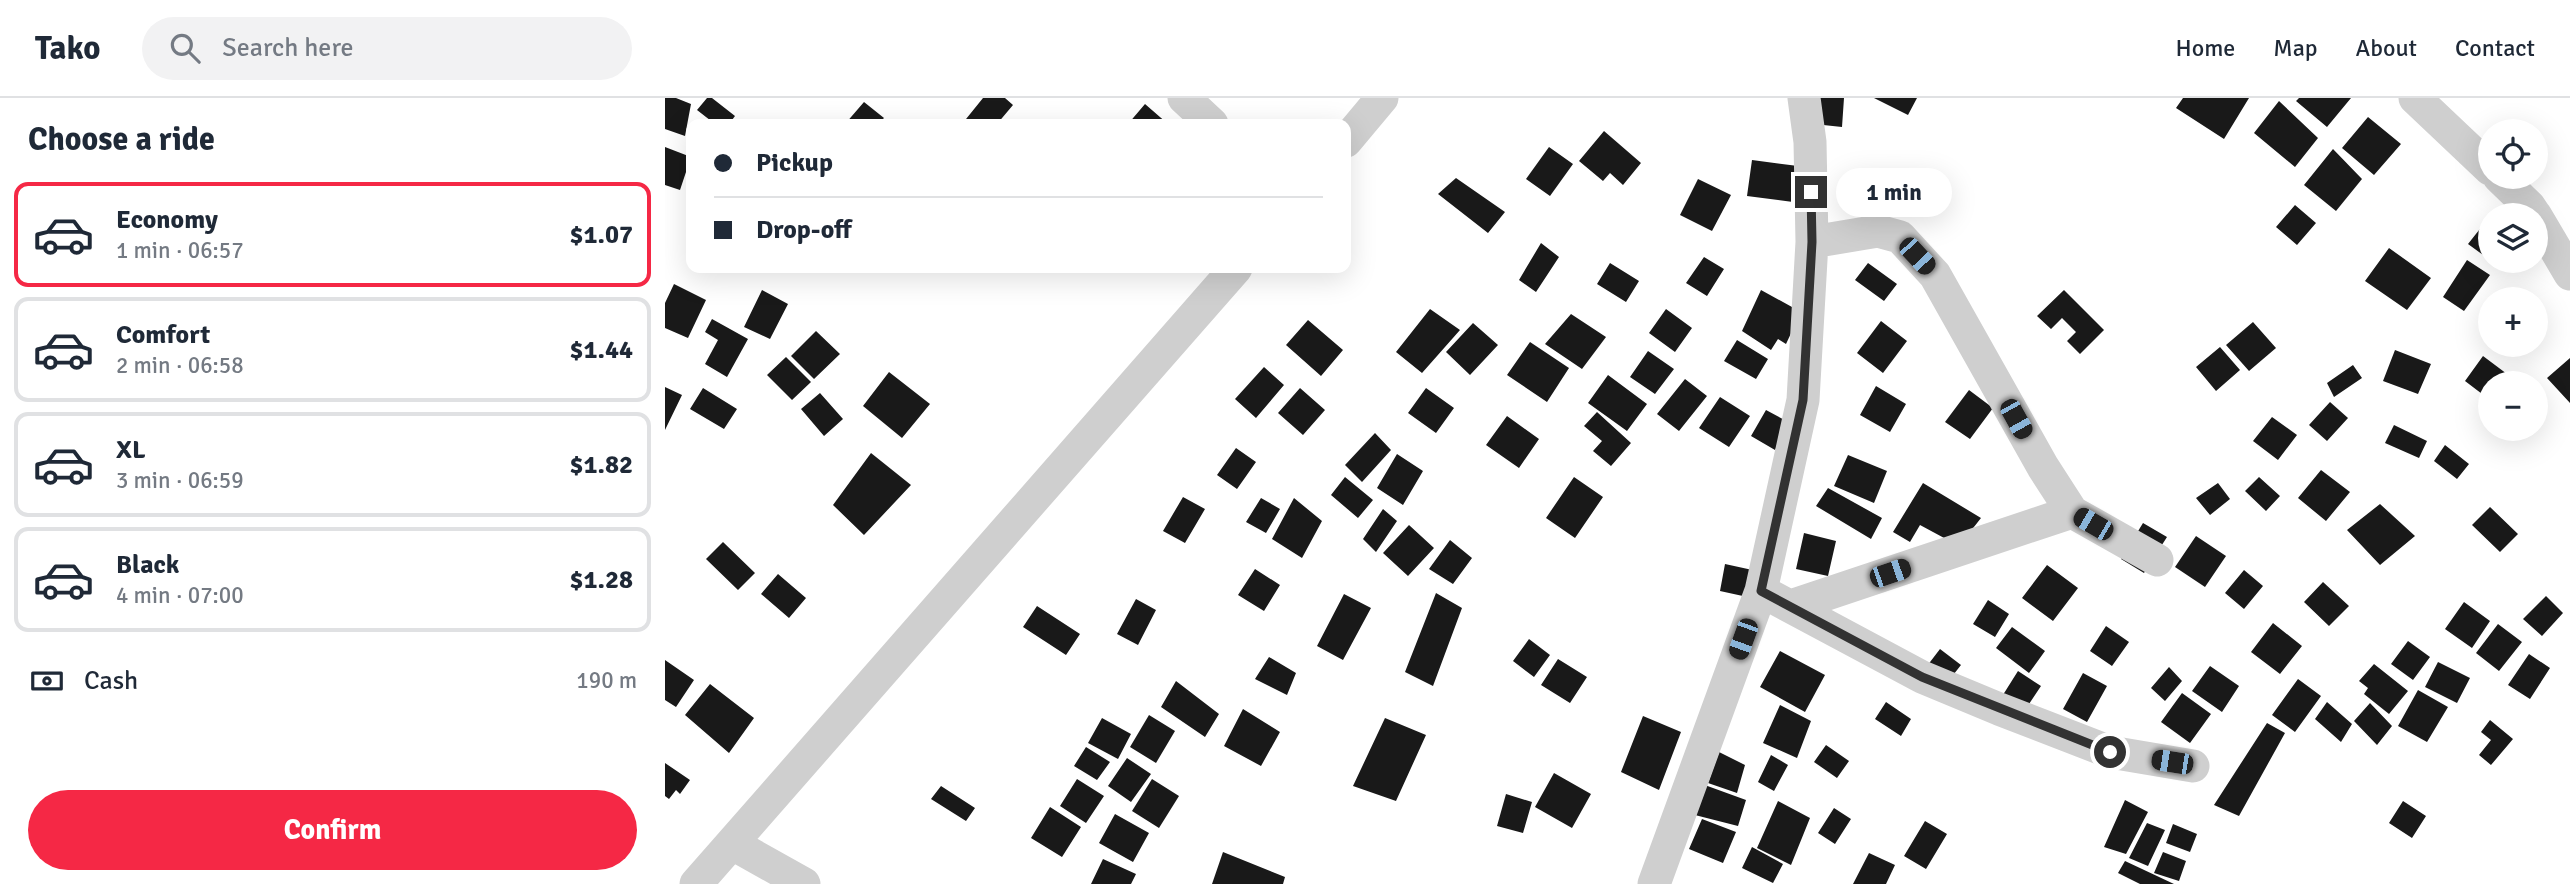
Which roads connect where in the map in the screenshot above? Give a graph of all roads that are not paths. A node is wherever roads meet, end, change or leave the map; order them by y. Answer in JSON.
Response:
{"nodes":[{"id":1,"x":1184,"y":98,"type":"edge"},
{"id":2,"x":1382,"y":98,"type":"edge"},
{"id":3,"x":1804,"y":98,"type":"edge"},
{"id":4,"x":2415,"y":98,"type":"edge"},
{"id":5,"x":1207,"y":119,"type":"edge"},
{"id":6,"x":1351,"y":135,"type":"edge"},
{"id":7,"x":2478,"y":158,"type":"edge"},
{"id":8,"x":2511,"y":189,"type":"edge"},
{"id":9,"x":2526,"y":203,"type":"edge"},
{"id":10,"x":2548,"y":238,"type":"edge"},
{"id":11,"x":1812,"y":242,"type":"junction"},
{"id":12,"x":1232,"y":273,"type":"edge"},
{"id":13,"x":2570,"y":274,"type":"edge"},
{"id":14,"x":2072,"y":512,"type":"junction"},
{"id":15,"x":2157,"y":560,"type":"dead end"},
{"id":16,"x":1761,"y":591,"type":"junction"},
{"id":17,"x":1791,"y":606,"type":"junction"},
{"id":18,"x":2193,"y":766,"type":"dead end"},
{"id":19,"x":733,"y":844,"type":"junction"},
{"id":20,"x":696,"y":884,"type":"edge"},
{"id":21,"x":804,"y":884,"type":"edge"},
{"id":22,"x":1654,"y":884,"type":"edge"}],
"edges":[{"from":1,"to":5,"type":"street"},
{"from":2,"to":6,"type":"street"},
{"from":3,"to":11,"type":"street"},
{"from":4,"to":7,"type":"street"},
{"from":8,"to":9,"type":"street"},
{"from":10,"to":13,"type":"street"},
{"from":11,"to":14,"type":"street"},
{"from":11,"to":16,"type":"street"},
{"from":12,"to":19,"type":"street"},
{"from":14,"to":15,"type":"street"},
{"from":14,"to":17,"type":"street"},
{"from":16,"to":17,"type":"street"},
{"from":16,"to":22,"type":"street"},
{"from":17,"to":18,"type":"street"},
{"from":19,"to":20,"type":"street"},
{"from":19,"to":21,"type":"street"}]}
